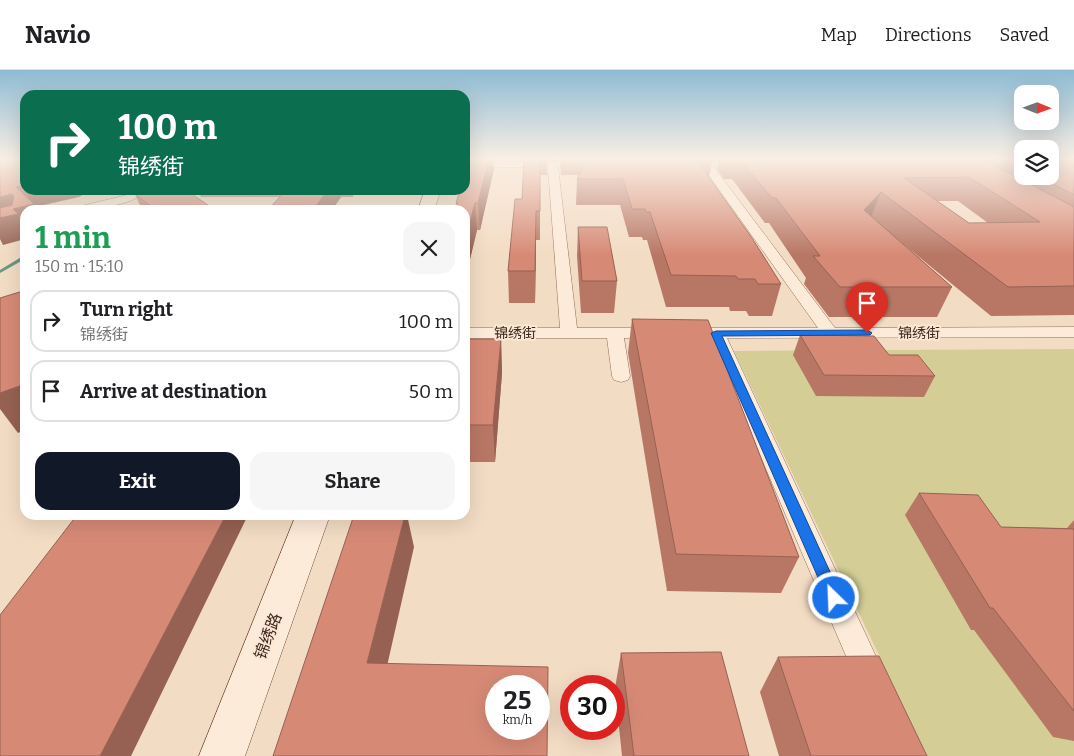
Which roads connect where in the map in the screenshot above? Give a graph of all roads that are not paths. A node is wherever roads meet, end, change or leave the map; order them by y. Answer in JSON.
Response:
{"nodes":[{"id":1,"x":556,"y":191,"type":"edge"},
{"id":2,"x":724,"y":191,"type":"edge"},
{"id":3,"x":134,"y":195,"type":"edge"},
{"id":4,"x":98,"y":205,"type":"edge"},
{"id":5,"x":1074,"y":332,"type":"edge"},
{"id":6,"x":470,"y":333,"type":"edge"},
{"id":7,"x":716,"y":333,"type":"junction"},
{"id":8,"x":830,"y":333,"type":"junction"},
{"id":9,"x":569,"y":334,"type":"junction"},
{"id":10,"x":615,"y":334,"type":"junction"},
{"id":11,"x":622,"y":376,"type":"dead end"},
{"id":12,"x":311,"y":520,"type":"edge"},
{"id":13,"x":881,"y":702,"type":"edge"},
{"id":14,"x":222,"y":756,"type":"edge"}],
"edges":[{"from":1,"to":9,"type":"street"},
{"from":2,"to":8,"type":"street"},
{"from":3,"to":4,"type":"street"},
{"from":5,"to":8,"type":"street","name":"锦绣街"},
{"from":6,"to":9,"type":"street","name":"锦绣街"},
{"from":7,"to":8,"type":"street","name":"锦绣街"},
{"from":7,"to":10,"type":"street","name":"锦绣街"},
{"from":7,"to":13,"type":"street"},
{"from":9,"to":10,"type":"street","name":"锦绣街"},
{"from":10,"to":11,"type":"street"},
{"from":12,"to":14,"type":"main road","name":"锦绣路"}]}
